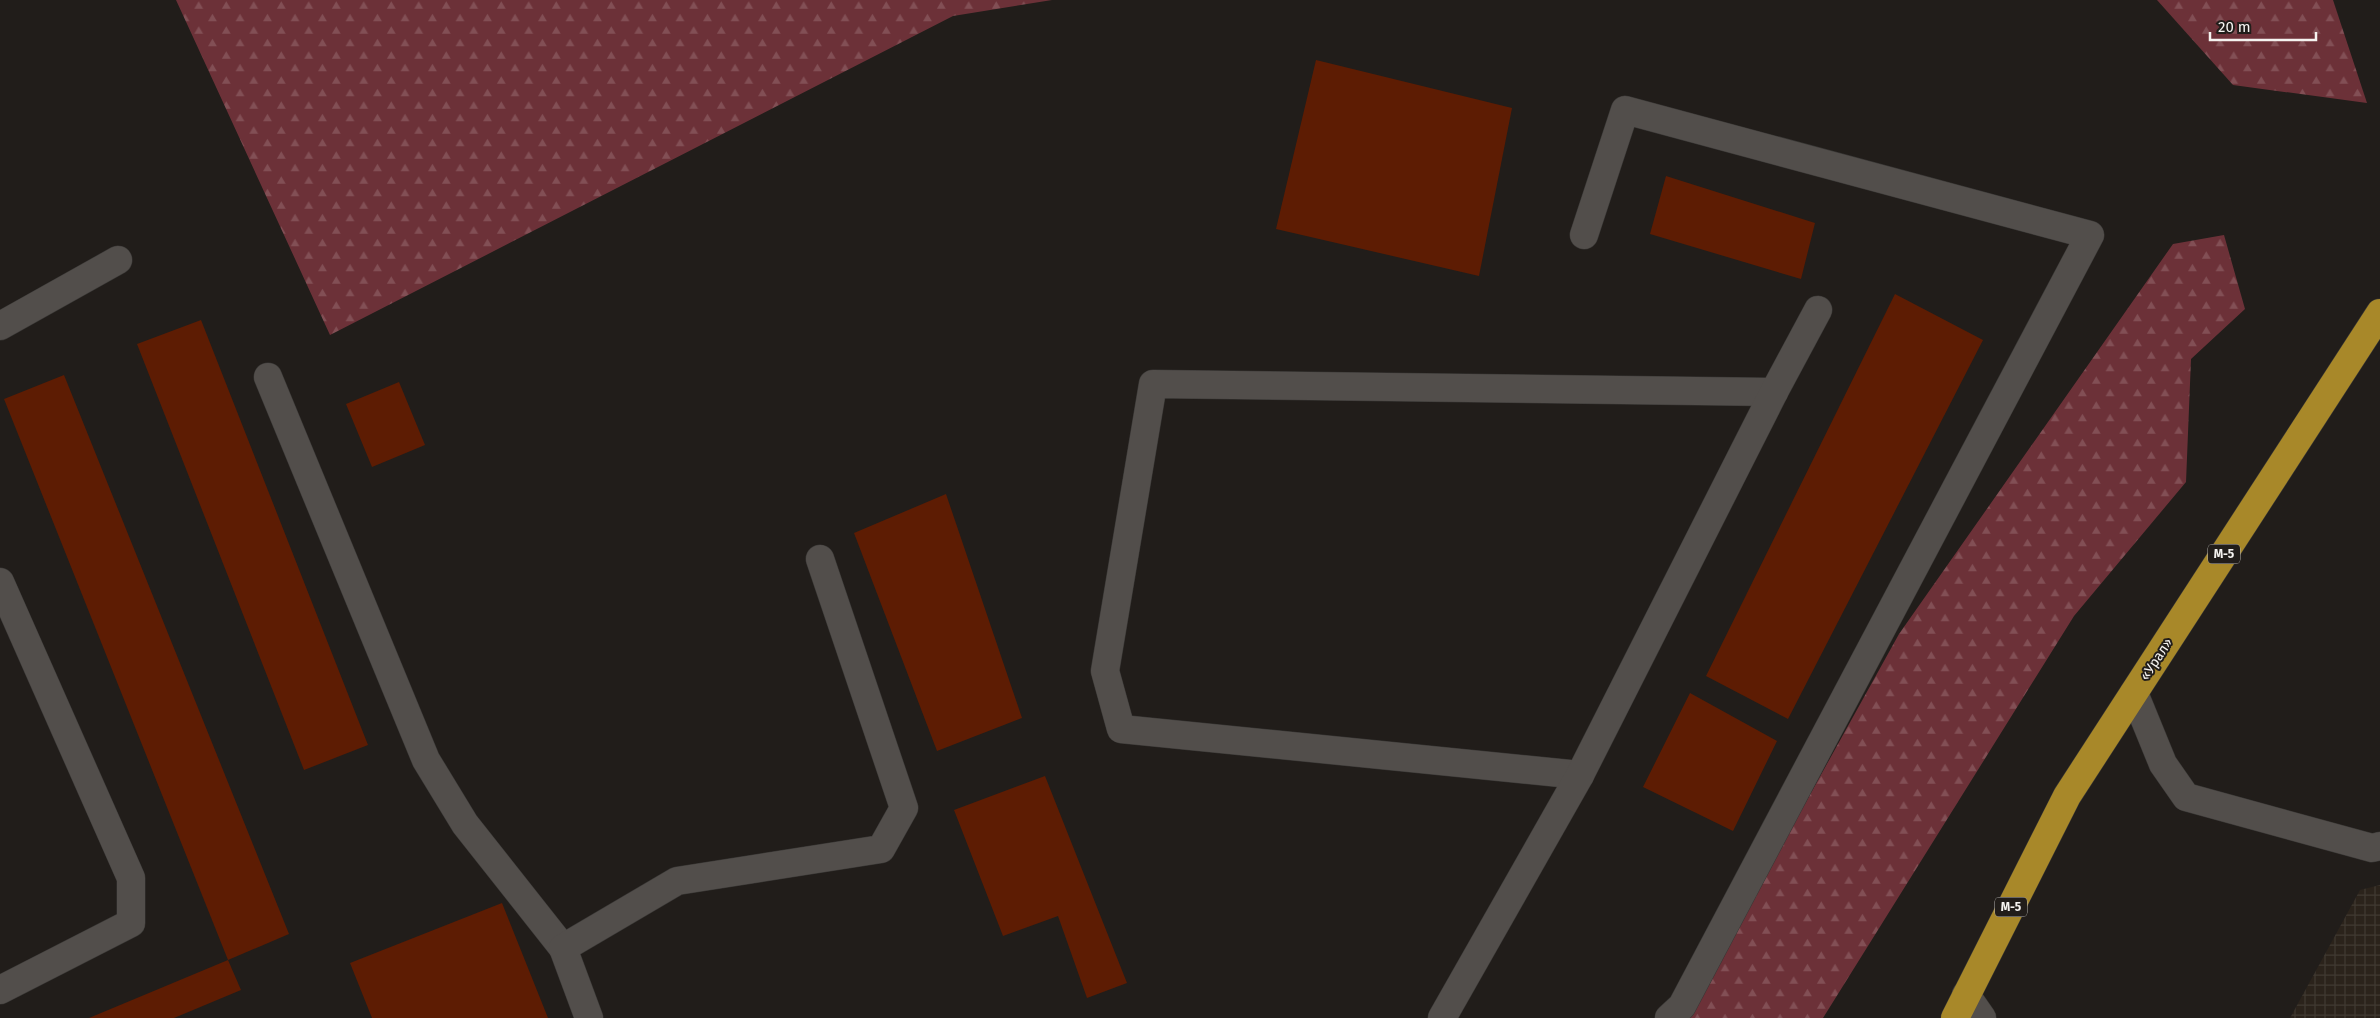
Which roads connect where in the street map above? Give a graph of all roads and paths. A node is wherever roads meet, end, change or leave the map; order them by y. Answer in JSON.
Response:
{"nodes":[{"id":1,"x":1584,"y":235,"type":"dead end"},
{"id":2,"x":118,"y":260,"type":"dead end"},
{"id":3,"x":1818,"y":310,"type":"dead end"},
{"id":4,"x":2380,"y":313,"type":"edge"},
{"id":5,"x":0,"y":326,"type":"edge"},
{"id":6,"x":268,"y":377,"type":"dead end"},
{"id":7,"x":1774,"y":392,"type":"junction"},
{"id":8,"x":820,"y":559,"type":"dead end"},
{"id":9,"x":0,"y":582,"type":"edge"},
{"id":10,"x":2134,"y":693,"type":"junction"},
{"id":11,"x":1580,"y":774,"type":"junction"},
{"id":12,"x":2380,"y":846,"type":"edge"},
{"id":13,"x":563,"y":948,"type":"junction"},
{"id":14,"x":0,"y":990,"type":"edge"},
{"id":15,"x":1960,"y":1006,"type":"edge"},
{"id":16,"x":589,"y":1018,"type":"edge"},
{"id":17,"x":1442,"y":1018,"type":"edge"},
{"id":18,"x":1669,"y":1018,"type":"edge"},
{"id":19,"x":1982,"y":1018,"type":"edge"}],
"edges":[{"from":1,"to":18,"type":"street"},
{"from":2,"to":5,"type":"street"},
{"from":3,"to":7,"type":"street"},
{"from":4,"to":10,"type":"highway","name":"«Урал»","number":"М-5"},
{"from":6,"to":13,"type":"street"},
{"from":7,"to":11,"type":"street"},
{"from":7,"to":11,"type":"street"},
{"from":8,"to":13,"type":"street"},
{"from":9,"to":14,"type":"street"},
{"from":10,"to":12,"type":"street"},
{"from":10,"to":15,"type":"highway","name":"«Урал»","number":"М-5"},
{"from":11,"to":17,"type":"street"},
{"from":13,"to":16,"type":"street"},
{"from":15,"to":19,"type":"street"}]}
